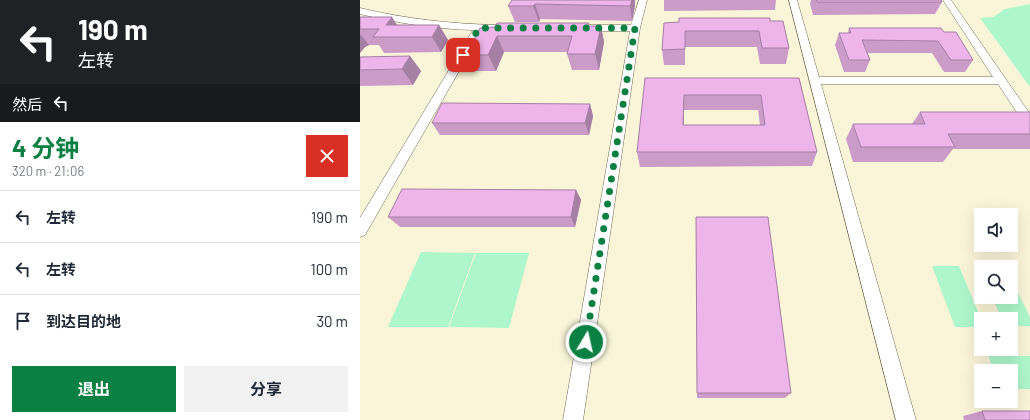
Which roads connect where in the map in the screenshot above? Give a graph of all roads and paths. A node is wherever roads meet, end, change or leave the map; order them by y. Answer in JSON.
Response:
{"nodes":[{"id":1,"x":643,"y":0,"type":"edge"},
{"id":2,"x":793,"y":0,"type":"edge"},
{"id":3,"x":947,"y":0,"type":"edge"},
{"id":4,"x":360,"y":11,"type":"edge"},
{"id":5,"x":479,"y":28,"type":"junction"},
{"id":6,"x":510,"y":28,"type":"edge"},
{"id":7,"x":573,"y":28,"type":"edge"},
{"id":8,"x":635,"y":28,"type":"junction"},
{"id":9,"x":1000,"y":80,"type":"junction"},
{"id":10,"x":815,"y":81,"type":"junction"},
{"id":11,"x":1030,"y":123,"type":"edge"},
{"id":12,"x":360,"y":231,"type":"edge"},
{"id":13,"x":573,"y":420,"type":"edge"},
{"id":14,"x":906,"y":420,"type":"edge"}],
"edges":[{"from":1,"to":8,"type":"street"},
{"from":2,"to":10,"type":"street"},
{"from":3,"to":9,"type":"street"},
{"from":4,"to":5,"type":"street"},
{"from":5,"to":6,"type":"street"},
{"from":5,"to":12,"type":"street"},
{"from":7,"to":8,"type":"street"},
{"from":8,"to":13,"type":"street"},
{"from":9,"to":10,"type":"street"},
{"from":9,"to":11,"type":"street"},
{"from":10,"to":14,"type":"street"}]}
